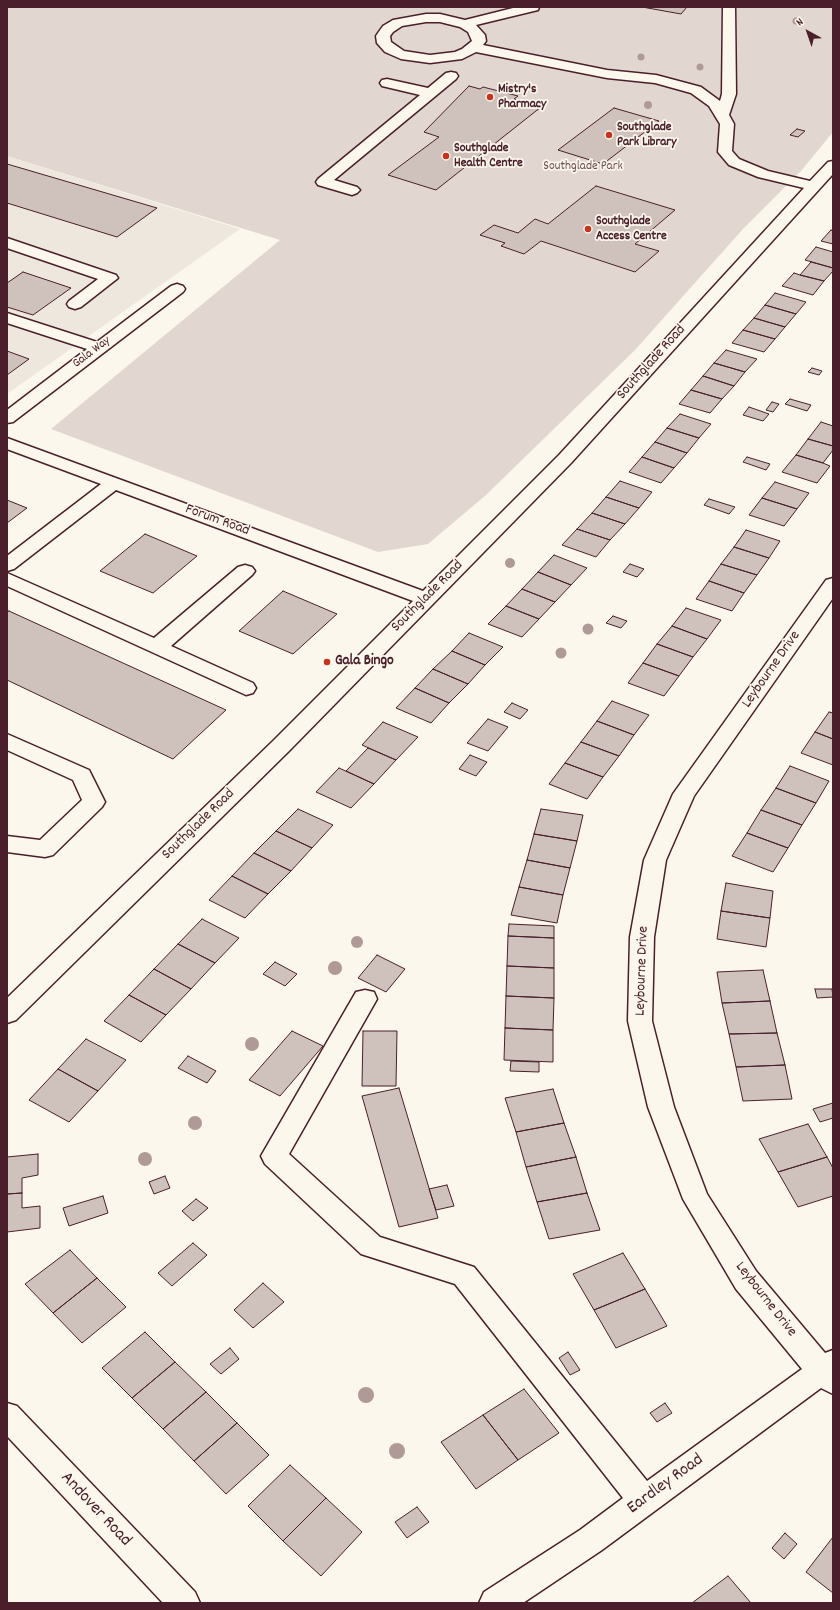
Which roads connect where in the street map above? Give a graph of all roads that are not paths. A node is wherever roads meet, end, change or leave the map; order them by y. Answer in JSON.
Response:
{"nodes":[{"id":1,"x":533,"y":7,"type":"edge"},
{"id":2,"x":729,"y":7,"type":"edge"},
{"id":3,"x":465,"y":24,"type":"junction"},
{"id":4,"x":474,"y":47,"type":"junction"},
{"id":5,"x":451,"y":76,"type":"dead end"},
{"id":6,"x":387,"y":83,"type":"dead end"},
{"id":7,"x":431,"y":93,"type":"junction"},
{"id":8,"x":722,"y":115,"type":"junction"},
{"id":9,"x":833,"y":164,"type":"edge"},
{"id":10,"x":813,"y":186,"type":"junction"},
{"id":11,"x":352,"y":190,"type":"dead end"},
{"id":12,"x":7,"y":243,"type":"edge"},
{"id":13,"x":177,"y":289,"type":"dead end"},
{"id":14,"x":75,"y":304,"type":"dead end"},
{"id":15,"x":7,"y":318,"type":"edge"},
{"id":16,"x":99,"y":348,"type":"junction"},
{"id":17,"x":7,"y":418,"type":"edge"},
{"id":18,"x":7,"y":443,"type":"edge"},
{"id":19,"x":114,"y":483,"type":"junction"},
{"id":20,"x":7,"y":565,"type":"edge"},
{"id":21,"x":246,"y":571,"type":"dead end"},
{"id":22,"x":7,"y":579,"type":"edge"},
{"id":23,"x":833,"y":584,"type":"edge"},
{"id":24,"x":426,"y":599,"type":"junction"},
{"id":25,"x":157,"y":647,"type":"junction"},
{"id":26,"x":246,"y":688,"type":"dead end"},
{"id":27,"x":7,"y":741,"type":"edge"},
{"id":28,"x":7,"y":844,"type":"edge"},
{"id":29,"x":365,"y":999,"type":"dead end"},
{"id":30,"x":7,"y":1013,"type":"edge"},
{"id":31,"x":830,"y":1372,"type":"edge"},
{"id":32,"x":7,"y":1416,"type":"edge"},
{"id":33,"x":644,"y":1501,"type":"junction"},
{"id":34,"x":184,"y":1603,"type":"edge"},
{"id":35,"x":495,"y":1603,"type":"edge"}],
"edges":[{"from":1,"to":3,"type":"street"},
{"from":2,"to":8,"type":"street"},
{"from":3,"to":4,"type":"street"},
{"from":3,"to":4,"type":"street"},
{"from":4,"to":8,"type":"street"},
{"from":5,"to":7,"type":"street"},
{"from":6,"to":7,"type":"street"},
{"from":7,"to":11,"type":"street"},
{"from":8,"to":10,"type":"street"},
{"from":9,"to":10,"type":"street","name":"Southglade Road"},
{"from":10,"to":24,"type":"street","name":"Southglade Road"},
{"from":12,"to":14,"type":"street"},
{"from":13,"to":16,"type":"street","name":"Gala Way"},
{"from":15,"to":16,"type":"street"},
{"from":16,"to":17,"type":"street","name":"Gala Way"},
{"from":18,"to":19,"type":"street","name":"Forum Road"},
{"from":19,"to":20,"type":"street"},
{"from":19,"to":24,"type":"street","name":"Forum Road"},
{"from":21,"to":25,"type":"street"},
{"from":22,"to":25,"type":"street"},
{"from":23,"to":31,"type":"street","name":"Leybourne Drive"},
{"from":24,"to":30,"type":"street","name":"Southglade Road"},
{"from":25,"to":26,"type":"street"},
{"from":27,"to":28,"type":"street"},
{"from":29,"to":33,"type":"street"},
{"from":31,"to":33,"type":"street","name":"Eardley Road"},
{"from":32,"to":34,"type":"street","name":"Andover Road"},
{"from":33,"to":35,"type":"street","name":"Eardley Road"}]}
